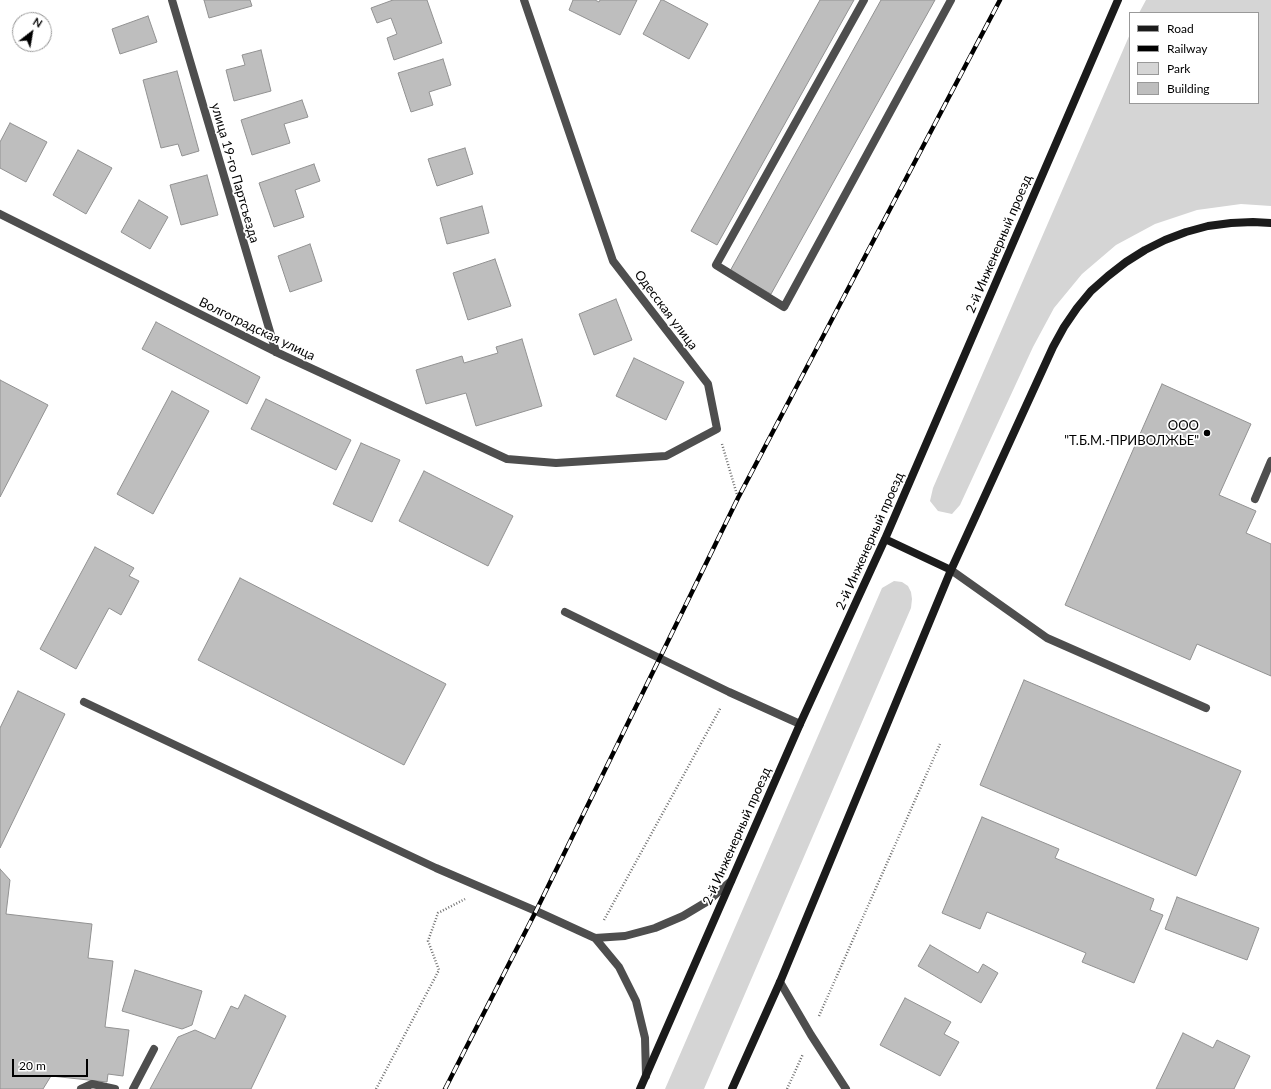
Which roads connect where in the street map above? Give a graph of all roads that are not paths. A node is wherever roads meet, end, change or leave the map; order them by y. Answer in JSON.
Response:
{"nodes":[{"id":1,"x":172,"y":0,"type":"edge"},
{"id":2,"x":524,"y":0,"type":"edge"},
{"id":3,"x":864,"y":0,"type":"edge"},
{"id":4,"x":951,"y":0,"type":"edge"},
{"id":5,"x":1118,"y":0,"type":"edge"},
{"id":6,"x":0,"y":214,"type":"edge"},
{"id":7,"x":1271,"y":224,"type":"edge"},
{"id":8,"x":276,"y":352,"type":"junction"},
{"id":9,"x":507,"y":459,"type":"joint"},
{"id":10,"x":1271,"y":462,"type":"edge"},
{"id":11,"x":1255,"y":499,"type":"dead end"},
{"id":12,"x":885,"y":539,"type":"junction"},
{"id":13,"x":951,"y":570,"type":"junction"},
{"id":14,"x":565,"y":612,"type":"dead end"},
{"id":15,"x":84,"y":702,"type":"dead end"},
{"id":16,"x":1206,"y":708,"type":"dead end"},
{"id":17,"x":800,"y":724,"type":"junction"},
{"id":18,"x":731,"y":881,"type":"junction"},
{"id":19,"x":595,"y":938,"type":"junction"},
{"id":20,"x":780,"y":982,"type":"junction"},
{"id":21,"x":154,"y":1049,"type":"dead end"},
{"id":22,"x":646,"y":1076,"type":"junction"},
{"id":23,"x":81,"y":1089,"type":"edge"},
{"id":24,"x":115,"y":1089,"type":"edge"},
{"id":25,"x":134,"y":1089,"type":"edge"},
{"id":26,"x":640,"y":1089,"type":"edge"},
{"id":27,"x":732,"y":1089,"type":"edge"},
{"id":28,"x":846,"y":1089,"type":"edge"}],
"edges":[{"from":1,"to":8,"type":"street","name":"улица 19-го Партсъезда"},
{"from":2,"to":9,"type":"street","name":"Одесская улица"},
{"from":3,"to":4,"type":"street"},
{"from":5,"to":12,"type":"main road","name":"2-й Инженерный проезд"},
{"from":6,"to":8,"type":"street","name":"Волгоградская улица"},
{"from":7,"to":13,"type":"main road"},
{"from":8,"to":9,"type":"street","name":"Волгоградская улица"},
{"from":10,"to":11,"type":"street"},
{"from":12,"to":13,"type":"main road"},
{"from":12,"to":17,"type":"main road","name":"2-й Инженерный проезд"},
{"from":13,"to":16,"type":"street"},
{"from":13,"to":20,"type":"main road"},
{"from":14,"to":17,"type":"street"},
{"from":15,"to":19,"type":"street"},
{"from":17,"to":18,"type":"main road","name":"2-й Инженерный проезд"},
{"from":18,"to":19,"type":"street"},
{"from":18,"to":22,"type":"main road","name":"2-й Инженерный проезд"},
{"from":19,"to":22,"type":"street"},
{"from":20,"to":27,"type":"main road"},
{"from":20,"to":28,"type":"street"},
{"from":21,"to":25,"type":"street"},
{"from":22,"to":26,"type":"main road","name":"2-й Инженерный проезд"},
{"from":23,"to":24,"type":"street"}]}
